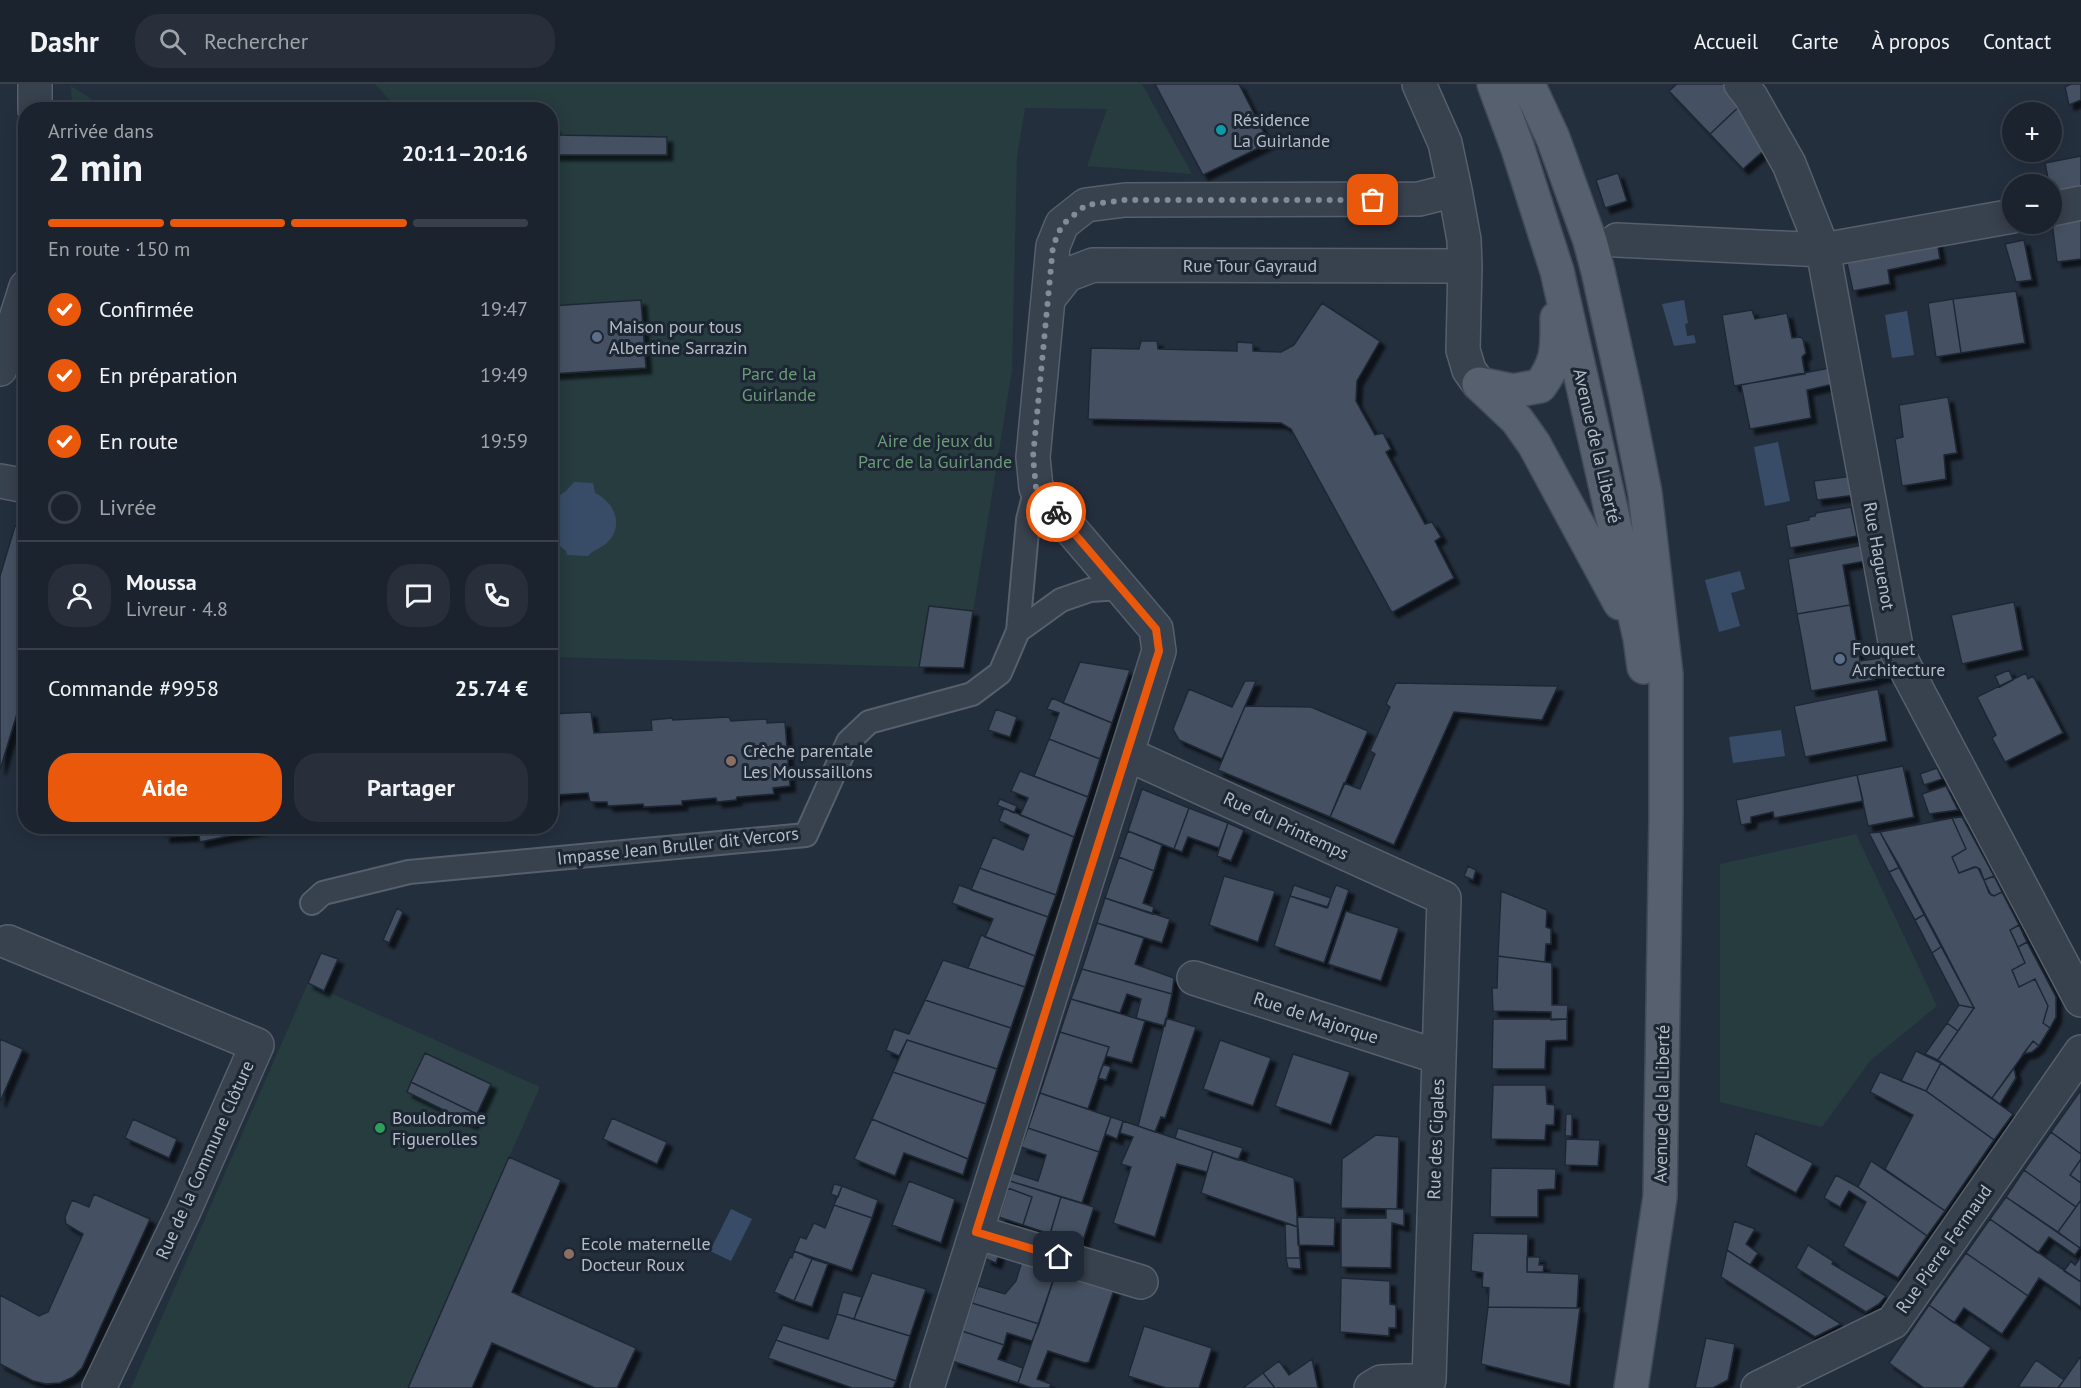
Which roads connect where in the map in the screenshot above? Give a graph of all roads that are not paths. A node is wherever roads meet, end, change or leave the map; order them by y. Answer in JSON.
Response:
{"nodes":[{"id":1,"x":35,"y":84,"type":"edge"},
{"id":2,"x":1419,"y":84,"type":"edge"},
{"id":3,"x":1494,"y":84,"type":"edge"},
{"id":4,"x":1528,"y":84,"type":"edge"},
{"id":5,"x":1741,"y":84,"type":"edge"},
{"id":6,"x":36,"y":102,"type":"edge"},
{"id":7,"x":1455,"y":190,"type":"junction"},
{"id":8,"x":2081,"y":203,"type":"edge"},
{"id":9,"x":2062,"y":207,"type":"edge"},
{"id":10,"x":2002,"y":218,"type":"edge"},
{"id":11,"x":1617,"y":240,"type":"dead end"},
{"id":12,"x":1823,"y":250,"type":"junction"},
{"id":13,"x":1465,"y":266,"type":"junction"},
{"id":14,"x":1557,"y":271,"type":"junction"},
{"id":15,"x":17,"y":287,"type":"edge"},
{"id":16,"x":1048,"y":299,"type":"junction"},
{"id":17,"x":0,"y":369,"type":"edge"},
{"id":18,"x":1479,"y":384,"type":"junction"},
{"id":19,"x":0,"y":481,"type":"edge"},
{"id":20,"x":18,"y":484,"type":"edge"},
{"id":21,"x":1036,"y":488,"type":"junction"},
{"id":22,"x":1121,"y":588,"type":"junction"},
{"id":23,"x":1018,"y":631,"type":"junction"},
{"id":24,"x":1640,"y":639,"type":"junction"},
{"id":25,"x":1127,"y":754,"type":"junction"},
{"id":26,"x":1666,"y":817,"type":"junction"},
{"id":27,"x":1444,"y":898,"type":"joint"},
{"id":28,"x":312,"y":903,"type":"dead end"},
{"id":29,"x":8,"y":942,"type":"dead end"},
{"id":30,"x":1194,"y":978,"type":"dead end"},
{"id":31,"x":2081,"y":1000,"type":"edge"},
{"id":32,"x":2081,"y":1052,"type":"edge"},
{"id":33,"x":1439,"y":1057,"type":"junction"},
{"id":34,"x":976,"y":1232,"type":"junction"},
{"id":35,"x":1141,"y":1282,"type":"dead end"},
{"id":36,"x":1436,"y":1384,"type":"edge"},
{"id":37,"x":1376,"y":1385,"type":"edge"},
{"id":38,"x":99,"y":1388,"type":"edge"},
{"id":39,"x":927,"y":1388,"type":"edge"},
{"id":40,"x":1632,"y":1388,"type":"edge"},
{"id":41,"x":1758,"y":1388,"type":"edge"}],
"edges":[{"from":1,"to":6,"type":"street"},
{"from":2,"to":7,"type":"street"},
{"from":3,"to":14,"type":"main road","name":"Avenue de la Liberté"},
{"from":4,"to":26,"type":"main road","name":"Avenue de la Liberté"},
{"from":5,"to":12,"type":"street","name":"Rue Haguenot"},
{"from":7,"to":13,"type":"street"},
{"from":7,"to":16,"type":"street"},
{"from":8,"to":9,"type":"street"},
{"from":10,"to":12,"type":"street"},
{"from":11,"to":12,"type":"street"},
{"from":12,"to":31,"type":"street","name":"Rue Haguenot"},
{"from":13,"to":16,"type":"street","name":"Rue Tour Gayraud"},
{"from":13,"to":18,"type":"street"},
{"from":14,"to":18,"type":"main road"},
{"from":14,"to":24,"type":"main road","name":"Avenue de la Liberté"},
{"from":15,"to":17,"type":"street"},
{"from":16,"to":21,"type":"street"},
{"from":18,"to":24,"type":"main road"},
{"from":19,"to":20,"type":"street"},
{"from":21,"to":22,"type":"street"},
{"from":21,"to":23,"type":"lane","name":"Impasse Jean Bruller dit Vercors"},
{"from":22,"to":23,"type":"lane"},
{"from":22,"to":25,"type":"street"},
{"from":23,"to":28,"type":"lane","name":"Impasse Jean Bruller dit Vercors"},
{"from":24,"to":26,"type":"main road","name":"Avenue de la Liberté"},
{"from":25,"to":27,"type":"street","name":"Rue du Printemps"},
{"from":25,"to":34,"type":"street"},
{"from":26,"to":40,"type":"main road","name":"Avenue de la Liberté"},
{"from":27,"to":33,"type":"street","name":"Rue des Cigales"},
{"from":29,"to":38,"type":"street","name":"Rue de la Commune Clôture"},
{"from":30,"to":33,"type":"street","name":"Rue de Majorque"},
{"from":32,"to":41,"type":"street","name":"Rue Pierre Fermaud"},
{"from":33,"to":36,"type":"street","name":"Rue des Cigales"},
{"from":34,"to":35,"type":"street"},
{"from":34,"to":39,"type":"street"},
{"from":36,"to":37,"type":"street"}]}
